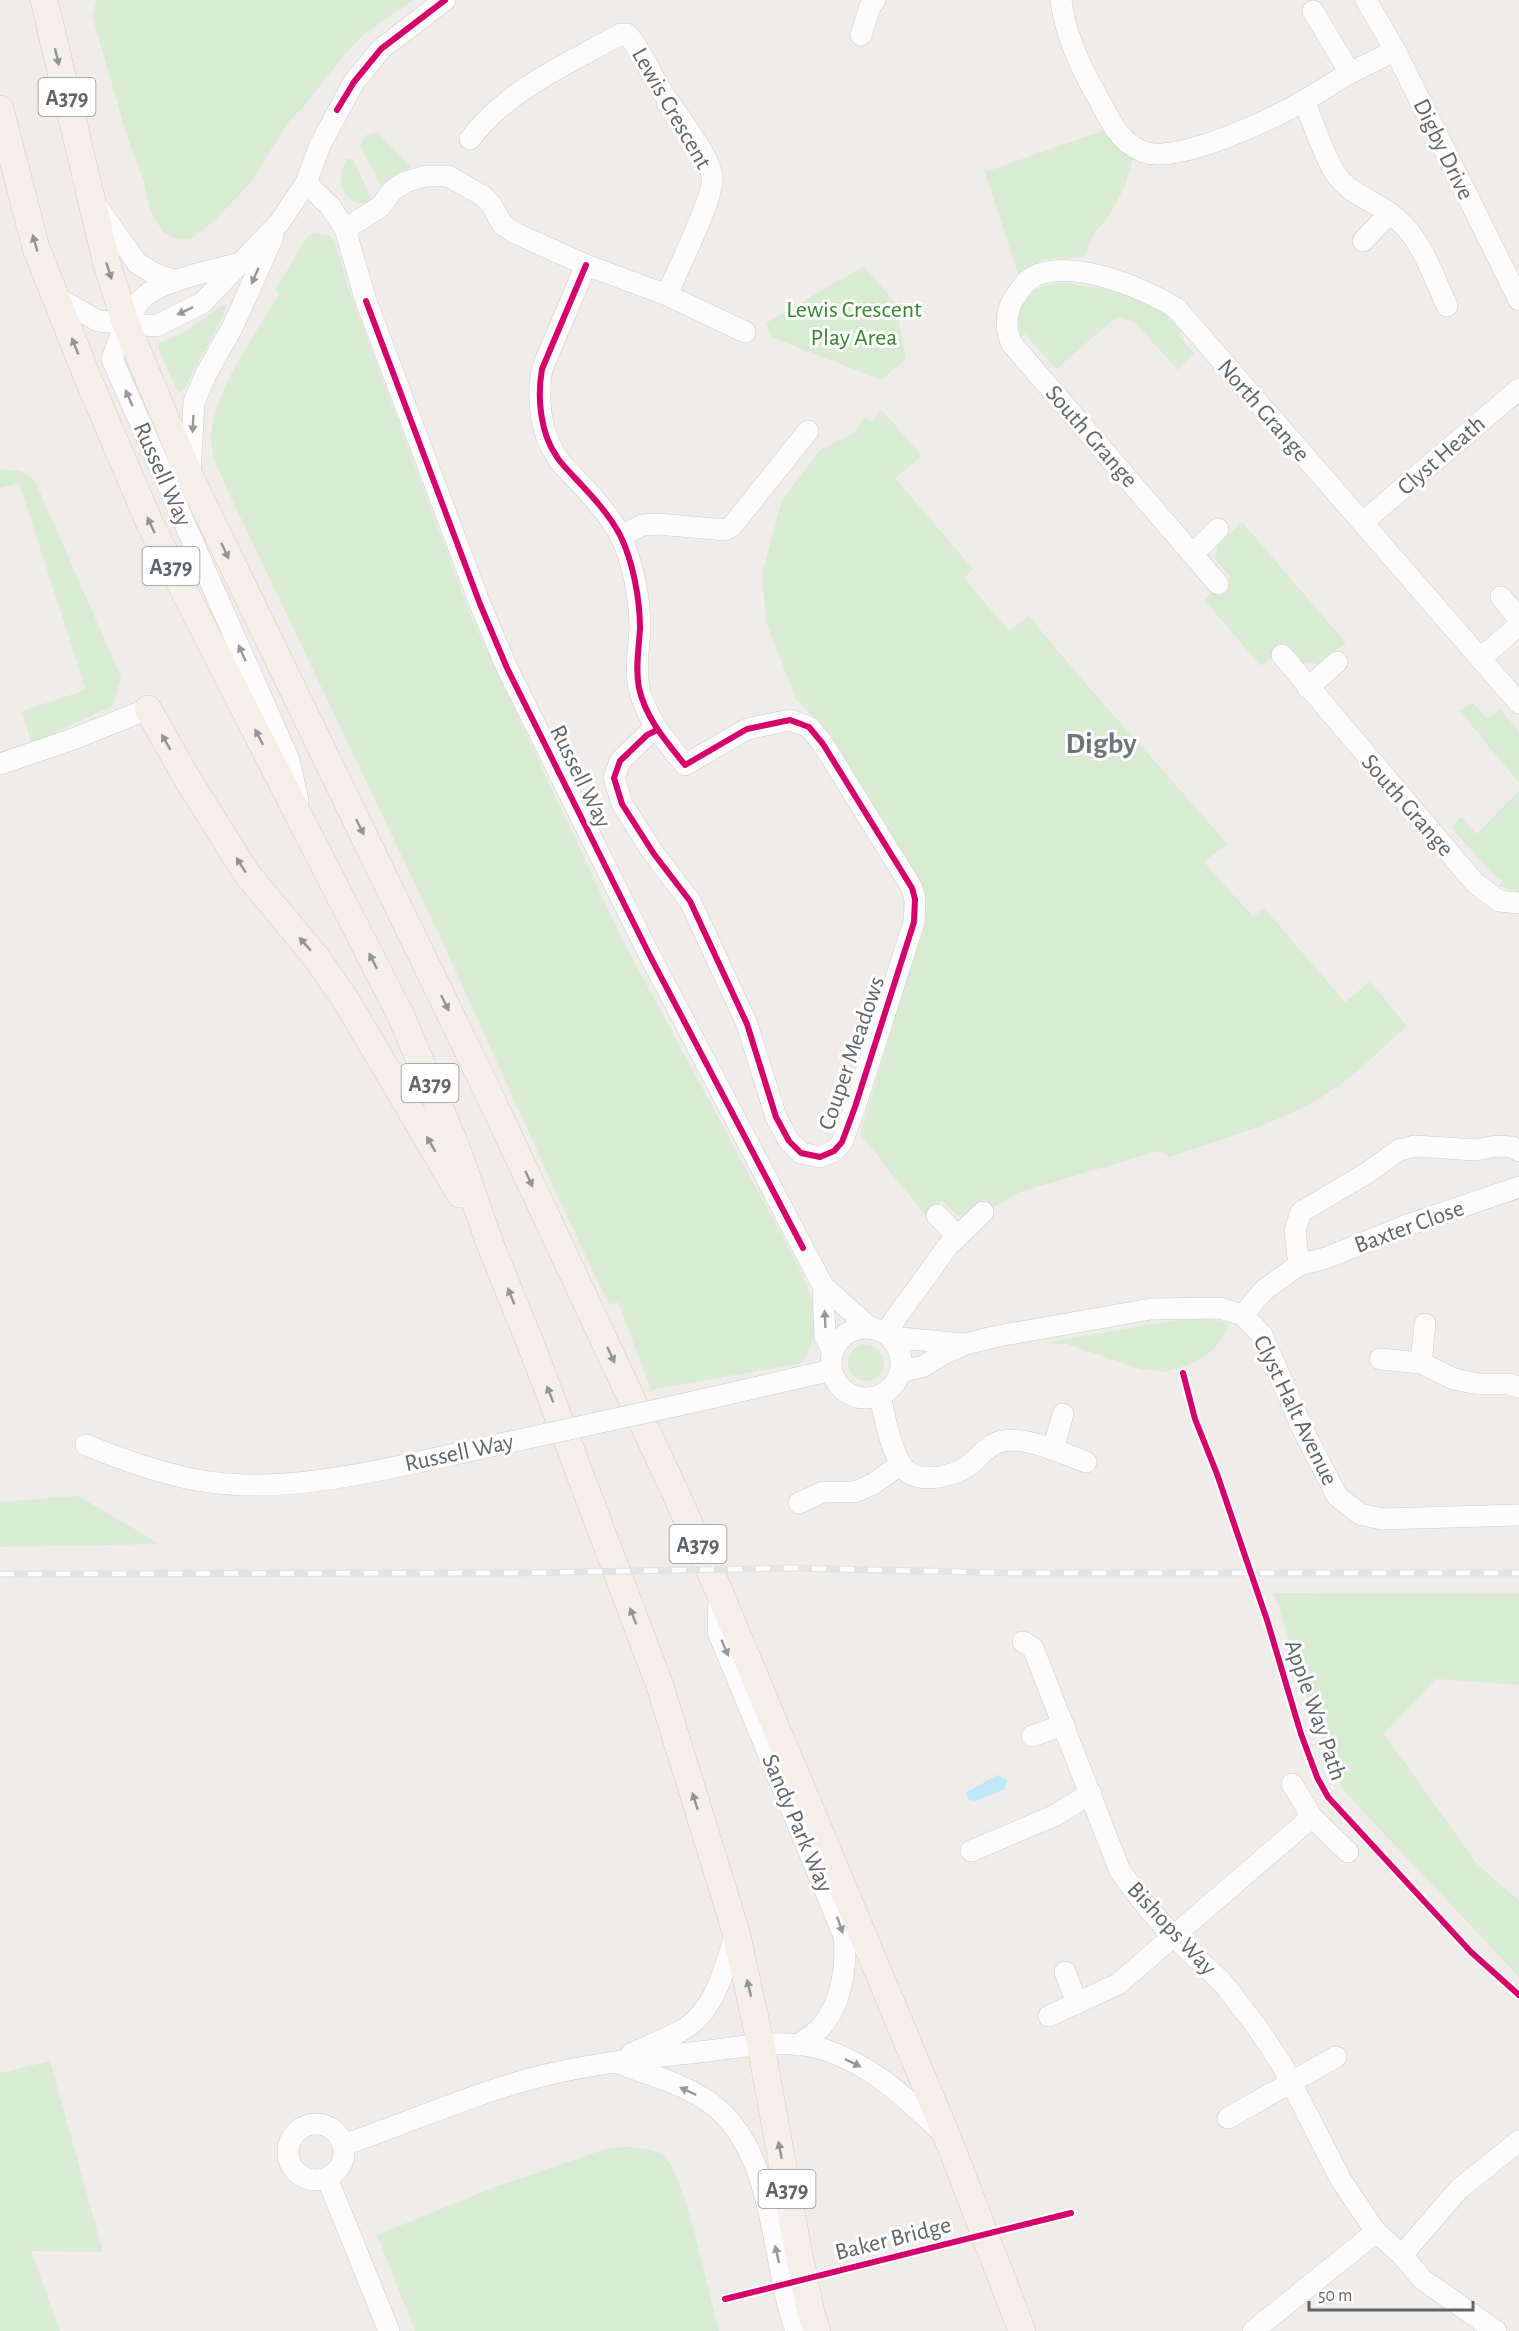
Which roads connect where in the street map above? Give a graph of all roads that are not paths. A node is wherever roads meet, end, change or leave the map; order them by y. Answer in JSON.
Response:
{"nodes":[{"id":1,"x":44,"y":0,"type":"edge"},
{"id":2,"x":445,"y":0,"type":"edge"},
{"id":3,"x":875,"y":0,"type":"edge"},
{"id":4,"x":1061,"y":0,"type":"edge"},
{"id":5,"x":1366,"y":0,"type":"edge"},
{"id":6,"x":1313,"y":11,"type":"dead end"},
{"id":7,"x":861,"y":35,"type":"dead end"},
{"id":8,"x":1395,"y":50,"type":"junction"},
{"id":9,"x":1350,"y":73,"type":"junction"},
{"id":10,"x":1304,"y":101,"type":"junction"},
{"id":11,"x":0,"y":109,"type":"edge"},
{"id":12,"x":470,"y":139,"type":"dead end"},
{"id":13,"x":306,"y":183,"type":"junction"},
{"id":14,"x":89,"y":194,"type":"junction"},
{"id":15,"x":1390,"y":213,"type":"junction"},
{"id":16,"x":279,"y":222,"type":"junction"},
{"id":17,"x":345,"y":229,"type":"junction"},
{"id":18,"x":1364,"y":241,"type":"dead end"},
{"id":19,"x":241,"y":263,"type":"junction"},
{"id":20,"x":586,"y":265,"type":"junction"},
{"id":21,"x":176,"y":281,"type":"junction"},
{"id":22,"x":667,"y":294,"type":"junction"},
{"id":23,"x":56,"y":297,"type":"junction"},
{"id":24,"x":1519,"y":300,"type":"edge"},
{"id":25,"x":1447,"y":306,"type":"dead end"},
{"id":26,"x":1008,"y":312,"type":"joint"},
{"id":27,"x":126,"y":324,"type":"junction"},
{"id":28,"x":745,"y":332,"type":"dead end"},
{"id":29,"x":1519,"y":389,"type":"edge"},
{"id":30,"x":808,"y":431,"type":"dead end"},
{"id":31,"x":190,"y":477,"type":"junction"},
{"id":32,"x":1363,"y":522,"type":"junction"},
{"id":33,"x":1218,"y":529,"type":"dead end"},
{"id":34,"x":620,"y":536,"type":"junction"},
{"id":35,"x":1193,"y":554,"type":"junction"},
{"id":36,"x":1218,"y":584,"type":"dead end"},
{"id":37,"x":1501,"y":597,"type":"dead end"},
{"id":38,"x":1519,"y":619,"type":"edge"},
{"id":39,"x":1519,"y":625,"type":"edge"},
{"id":40,"x":1282,"y":655,"type":"dead end"},
{"id":41,"x":1481,"y":658,"type":"junction"},
{"id":42,"x":1337,"y":662,"type":"dead end"},
{"id":43,"x":1308,"y":688,"type":"junction"},
{"id":44,"x":1519,"y":703,"type":"edge"},
{"id":45,"x":148,"y":709,"type":"joint"},
{"id":46,"x":657,"y":730,"type":"junction"},
{"id":47,"x":0,"y":764,"type":"edge"},
{"id":48,"x":304,"y":826,"type":"junction"},
{"id":49,"x":1519,"y":903,"type":"edge"},
{"id":50,"x":1519,"y":1151,"type":"edge"},
{"id":51,"x":1519,"y":1187,"type":"edge"},
{"id":52,"x":983,"y":1212,"type":"dead end"},
{"id":53,"x":937,"y":1215,"type":"dead end"},
{"id":54,"x":957,"y":1236,"type":"junction"},
{"id":55,"x":492,"y":1249,"type":"junction"},
{"id":56,"x":1299,"y":1265,"type":"junction"},
{"id":57,"x":823,"y":1286,"type":"junction"},
{"id":58,"x":1243,"y":1315,"type":"junction"},
{"id":59,"x":1425,"y":1324,"type":"dead end"},
{"id":60,"x":882,"y":1332,"type":"junction"},
{"id":61,"x":965,"y":1344,"type":"junction"},
{"id":62,"x":1380,"y":1359,"type":"dead end"},
{"id":63,"x":832,"y":1361,"type":"junction"},
{"id":64,"x":1421,"y":1363,"type":"junction"},
{"id":65,"x":900,"y":1372,"type":"junction"},
{"id":66,"x":1519,"y":1387,"type":"edge"},
{"id":67,"x":880,"y":1395,"type":"junction"},
{"id":68,"x":1063,"y":1414,"type":"dead end"},
{"id":69,"x":86,"y":1444,"type":"dead end"},
{"id":70,"x":1053,"y":1450,"type":"junction"},
{"id":71,"x":1086,"y":1462,"type":"dead end"},
{"id":72,"x":901,"y":1464,"type":"junction"},
{"id":73,"x":799,"y":1503,"type":"dead end"},
{"id":74,"x":1519,"y":1515,"type":"edge"},
{"id":75,"x":719,"y":1591,"type":"junction"},
{"id":76,"x":1023,"y":1642,"type":"dead end"},
{"id":77,"x":1064,"y":1725,"type":"junction"},
{"id":78,"x":1032,"y":1737,"type":"dead end"},
{"id":79,"x":1292,"y":1784,"type":"dead end"},
{"id":80,"x":1091,"y":1793,"type":"junction"},
{"id":81,"x":1312,"y":1817,"type":"junction"},
{"id":82,"x":971,"y":1851,"type":"dead end"},
{"id":83,"x":1348,"y":1852,"type":"dead end"},
{"id":84,"x":736,"y":1932,"type":"junction"},
{"id":85,"x":1173,"y":1936,"type":"junction"},
{"id":86,"x":1065,"y":1972,"type":"dead end"},
{"id":87,"x":1077,"y":2003,"type":"junction"},
{"id":88,"x":1049,"y":2016,"type":"dead end"},
{"id":89,"x":798,"y":2045,"type":"junction"},
{"id":90,"x":761,"y":2046,"type":"junction"},
{"id":91,"x":1336,"y":2057,"type":"dead end"},
{"id":92,"x":614,"y":2062,"type":"junction"},
{"id":93,"x":1291,"y":2083,"type":"junction"},
{"id":94,"x":1228,"y":2118,"type":"dead end"},
{"id":95,"x":948,"y":2139,"type":"junction"},
{"id":96,"x":1519,"y":2141,"type":"edge"},
{"id":97,"x":343,"y":2145,"type":"junction"},
{"id":98,"x":327,"y":2178,"type":"junction"},
{"id":99,"x":1376,"y":2232,"type":"junction"},
{"id":100,"x":1402,"y":2254,"type":"junction"},
{"id":101,"x":389,"y":2331,"type":"edge"},
{"id":102,"x":796,"y":2331,"type":"edge"},
{"id":103,"x":817,"y":2331,"type":"edge"},
{"id":104,"x":1022,"y":2331,"type":"edge"},
{"id":105,"x":1253,"y":2331,"type":"edge"},
{"id":106,"x":1496,"y":2331,"type":"edge"}],
"edges":[{"from":1,"to":14,"type":"main road","number":"A379","one_way":true},
{"from":2,"to":13,"type":"street","name":"Russell Way"},
{"from":3,"to":7,"type":"street"},
{"from":4,"to":10,"type":"street"},
{"from":5,"to":8,"type":"street","name":"Digby Drive"},
{"from":6,"to":9,"type":"street"},
{"from":8,"to":9,"type":"street"},
{"from":8,"to":24,"type":"street","name":"Digby Drive"},
{"from":9,"to":10,"type":"street"},
{"from":10,"to":15,"type":"street"},
{"from":23,"to":11,"type":"main road","number":"A379","one_way":true},
{"from":12,"to":22,"type":"street","name":"Lewis Crescent"},
{"from":13,"to":16,"type":"street","name":"Russell Way"},
{"from":13,"to":17,"type":"street","name":"Russell Way"},
{"from":14,"to":21,"type":"street"},
{"from":14,"to":27,"type":"main road","number":"A379","one_way":true},
{"from":15,"to":18,"type":"street"},
{"from":15,"to":25,"type":"street"},
{"from":16,"to":19,"type":"street","name":"Russell Way"},
{"from":16,"to":31,"type":"street","name":"Russell Way","one_way":true},
{"from":17,"to":20,"type":"street"},
{"from":17,"to":57,"type":"street","name":"Russell Way"},
{"from":19,"to":21,"type":"street","name":"Russell Way"},
{"from":19,"to":27,"type":"street","name":"Russell Way","one_way":true},
{"from":20,"to":22,"type":"street"},
{"from":20,"to":34,"type":"street","name":"Couper Meadows"},
{"from":21,"to":27,"type":"street","name":"Russell Way"},
{"from":22,"to":28,"type":"street"},
{"from":23,"to":27,"type":"street","name":"Russell Way"},
{"from":48,"to":23,"type":"main road","number":"A379","one_way":true},
{"from":26,"to":32,"type":"street","name":"North Grange"},
{"from":26,"to":35,"type":"street","name":"South Grange"},
{"from":27,"to":31,"type":"main road","number":"A379"},
{"from":48,"to":27,"type":"street","name":"Russell Way","one_way":true},
{"from":29,"to":32,"type":"street","name":"Clyst Heath"},
{"from":30,"to":34,"type":"street"},
{"from":31,"to":75,"type":"main road","number":"A379","one_way":true},
{"from":32,"to":41,"type":"street","name":"North Grange"},
{"from":33,"to":35,"type":"street"},
{"from":34,"to":46,"type":"street","name":"Couper Meadows"},
{"from":35,"to":36,"type":"street","name":"South Grange"},
{"from":37,"to":38,"type":"street"},
{"from":39,"to":41,"type":"street"},
{"from":40,"to":43,"type":"street","name":"South Grange"},
{"from":41,"to":44,"type":"street","name":"North Grange"},
{"from":42,"to":43,"type":"street"},
{"from":43,"to":49,"type":"street","name":"South Grange"},
{"from":45,"to":47,"type":"street"},
{"from":55,"to":45,"type":"main road","number":"A379","one_way":true},
{"from":46,"to":46,"type":"street","name":"Couper Meadows"},
{"from":55,"to":48,"type":"main road","number":"A379","one_way":true},
{"from":50,"to":56,"type":"street"},
{"from":51,"to":56,"type":"street","name":"Baxter Close"},
{"from":52,"to":54,"type":"street"},
{"from":53,"to":54,"type":"street"},
{"from":54,"to":60,"type":"street"},
{"from":84,"to":55,"type":"main road","number":"A379","one_way":true},
{"from":56,"to":58,"type":"street","name":"Baxter Close"},
{"from":57,"to":60,"type":"street","name":"Russell Way"},
{"from":63,"to":57,"type":"street","name":"Russell Way","one_way":true},
{"from":58,"to":61,"type":"street","name":"Clyst Halt Avenue"},
{"from":58,"to":74,"type":"street","name":"Clyst Halt Avenue"},
{"from":59,"to":64,"type":"street"},
{"from":60,"to":61,"type":"street","name":"Clyst Halt Avenue"},
{"from":60,"to":63,"type":"street"},
{"from":60,"to":65,"type":"street"},
{"from":61,"to":65,"type":"street","name":"Clyst Halt Avenue"},
{"from":62,"to":64,"type":"street"},
{"from":63,"to":67,"type":"street"},
{"from":63,"to":69,"type":"street","name":"Russell Way","bridge":true},
{"from":64,"to":66,"type":"street"},
{"from":65,"to":67,"type":"street"},
{"from":67,"to":72,"type":"street"},
{"from":68,"to":70,"type":"street"},
{"from":70,"to":71,"type":"street"},
{"from":70,"to":72,"type":"street"},
{"from":72,"to":73,"type":"street"},
{"from":75,"to":89,"type":"street","name":"Sandy Park Way","one_way":true},
{"from":75,"to":95,"type":"main road","number":"A379"},
{"from":76,"to":77,"type":"street","name":"Bishops Way"},
{"from":77,"to":78,"type":"street"},
{"from":77,"to":80,"type":"street","name":"Bishops Way"},
{"from":79,"to":81,"type":"street"},
{"from":80,"to":82,"type":"street"},
{"from":80,"to":85,"type":"street","name":"Bishops Way"},
{"from":81,"to":83,"type":"street"},
{"from":81,"to":85,"type":"street"},
{"from":90,"to":84,"type":"main road","number":"A379","one_way":true},
{"from":84,"to":92,"type":"street"},
{"from":85,"to":87,"type":"street"},
{"from":85,"to":93,"type":"street","name":"Bishops Way"},
{"from":86,"to":87,"type":"street"},
{"from":87,"to":88,"type":"street"},
{"from":89,"to":90,"type":"street"},
{"from":89,"to":95,"type":"street","one_way":true},
{"from":90,"to":92,"type":"street"},
{"from":103,"to":90,"type":"main road","number":"A379","one_way":true},
{"from":91,"to":93,"type":"street"},
{"from":92,"to":97,"type":"street"},
{"from":102,"to":92,"type":"street","one_way":true},
{"from":93,"to":94,"type":"street"},
{"from":93,"to":99,"type":"street","name":"Bishops Way"},
{"from":95,"to":104,"type":"main road","number":"A379"},
{"from":96,"to":100,"type":"street"},
{"from":97,"to":98,"type":"street"},
{"from":97,"to":98,"type":"street"},
{"from":98,"to":101,"type":"street"},
{"from":99,"to":100,"type":"street","name":"Bishops Way"},
{"from":99,"to":105,"type":"street"},
{"from":100,"to":106,"type":"street","name":"Bishops Way"}]}
